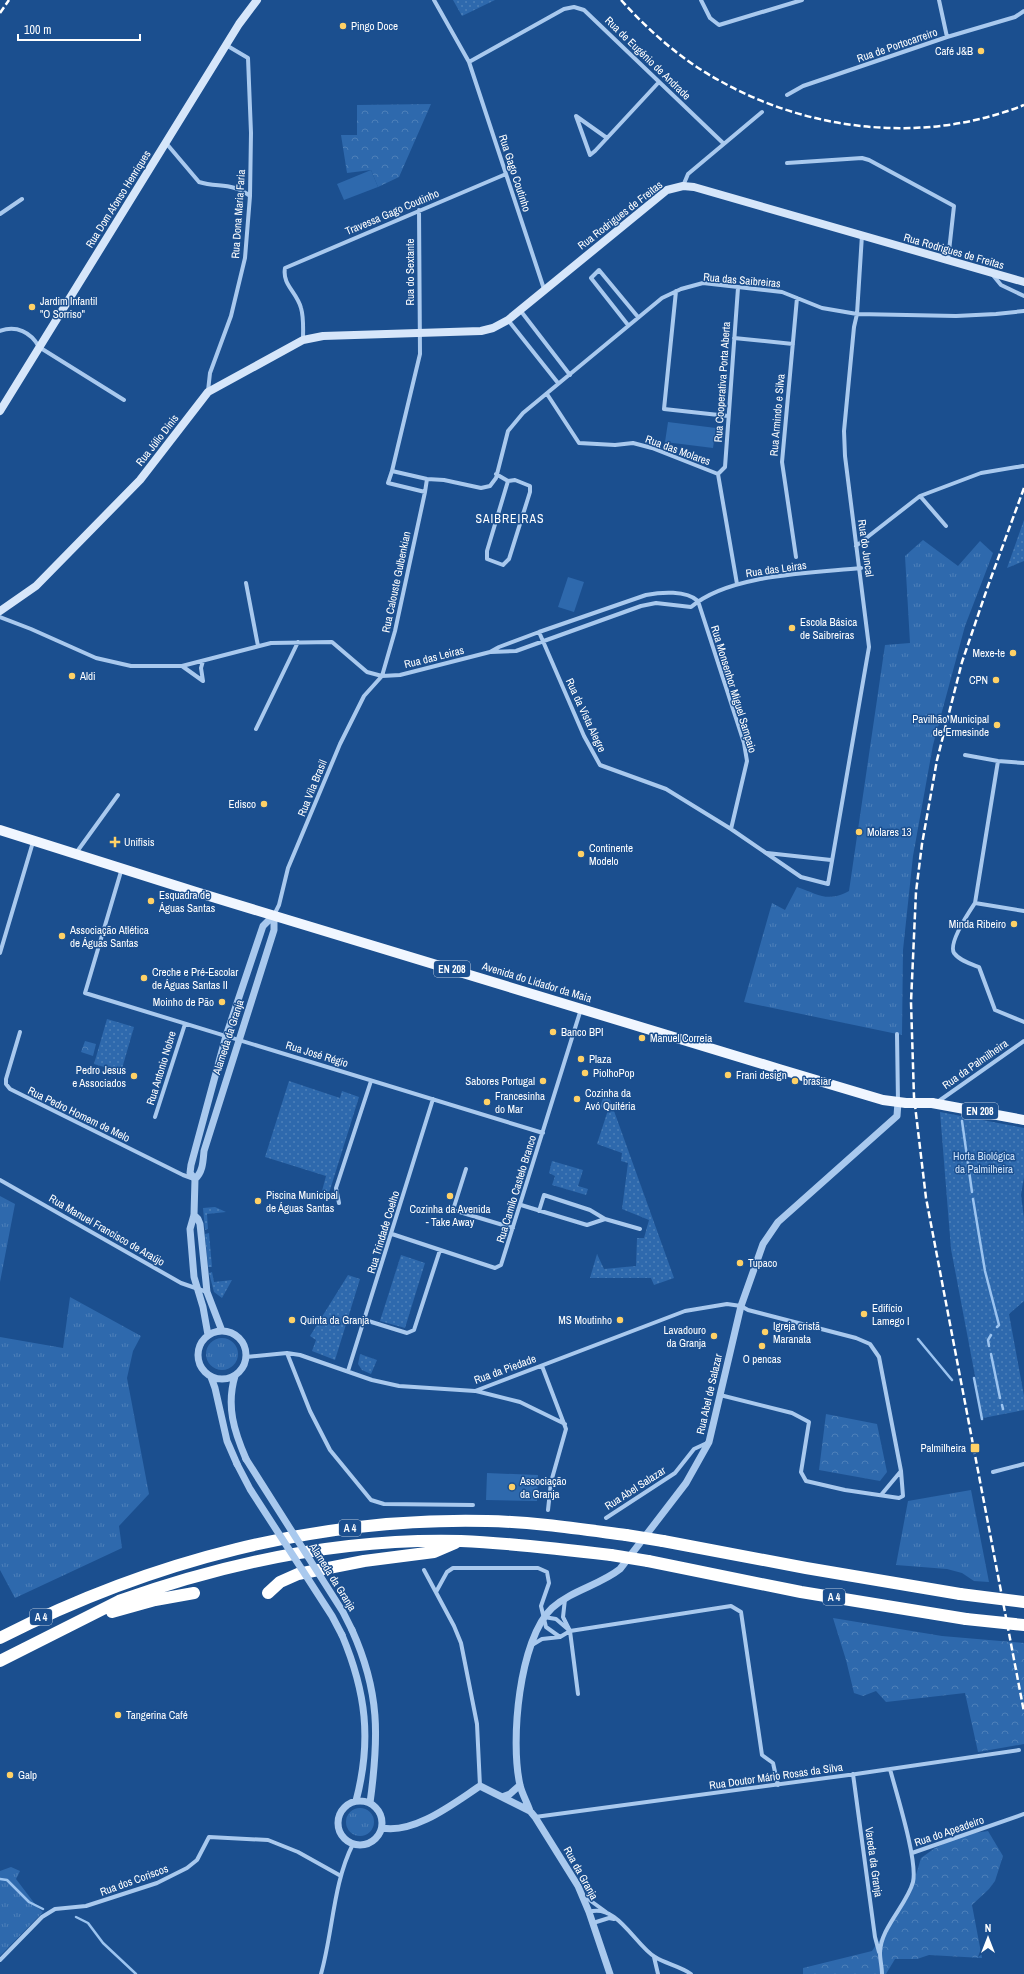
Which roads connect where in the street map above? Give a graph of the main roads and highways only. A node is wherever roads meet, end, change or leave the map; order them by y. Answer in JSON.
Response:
{"nodes":[{"id":1,"x":257,"y":0,"type":"edge"},
{"id":2,"x":1024,"y":282,"type":"edge"},
{"id":3,"x":359,"y":335,"type":"joint"},
{"id":4,"x":0,"y":411,"type":"edge"},
{"id":5,"x":0,"y":611,"type":"edge"},
{"id":6,"x":0,"y":830,"type":"edge"},
{"id":7,"x":1024,"y":1120,"type":"edge"},
{"id":8,"x":460,"y":1541,"type":"junction"},
{"id":9,"x":194,"y":1593,"type":"dead end"},
{"id":10,"x":268,"y":1593,"type":"dead end"},
{"id":11,"x":1024,"y":1602,"type":"edge"},
{"id":12,"x":75,"y":1623,"type":"junction"},
{"id":13,"x":1024,"y":1625,"type":"edge"},
{"id":14,"x":0,"y":1638,"type":"edge"},
{"id":15,"x":0,"y":1661,"type":"edge"}],
"edges":[{"from":1,"to":4,"type":"main road","name":"Rua Dom Afonso Henriques"},
{"from":2,"to":3,"type":"main road","name":"Rua Rodrigues de Freitas"},
{"from":3,"to":5,"type":"main road","name":"Rua Júlio Dinis"},
{"from":6,"to":7,"type":"main road","name":"Avenida do Lidador da Maia","number":"EN 208","bridge":true},
{"from":8,"to":10,"type":"highway"},
{"from":8,"to":12,"type":"highway","number":"A 4"},
{"from":8,"to":13,"type":"highway","number":"A 4","bridge":true},
{"from":9,"to":12,"type":"highway"},
{"from":11,"to":14,"type":"highway","number":"A 4","bridge":true},
{"from":12,"to":15,"type":"highway","number":"A 4"}]}
